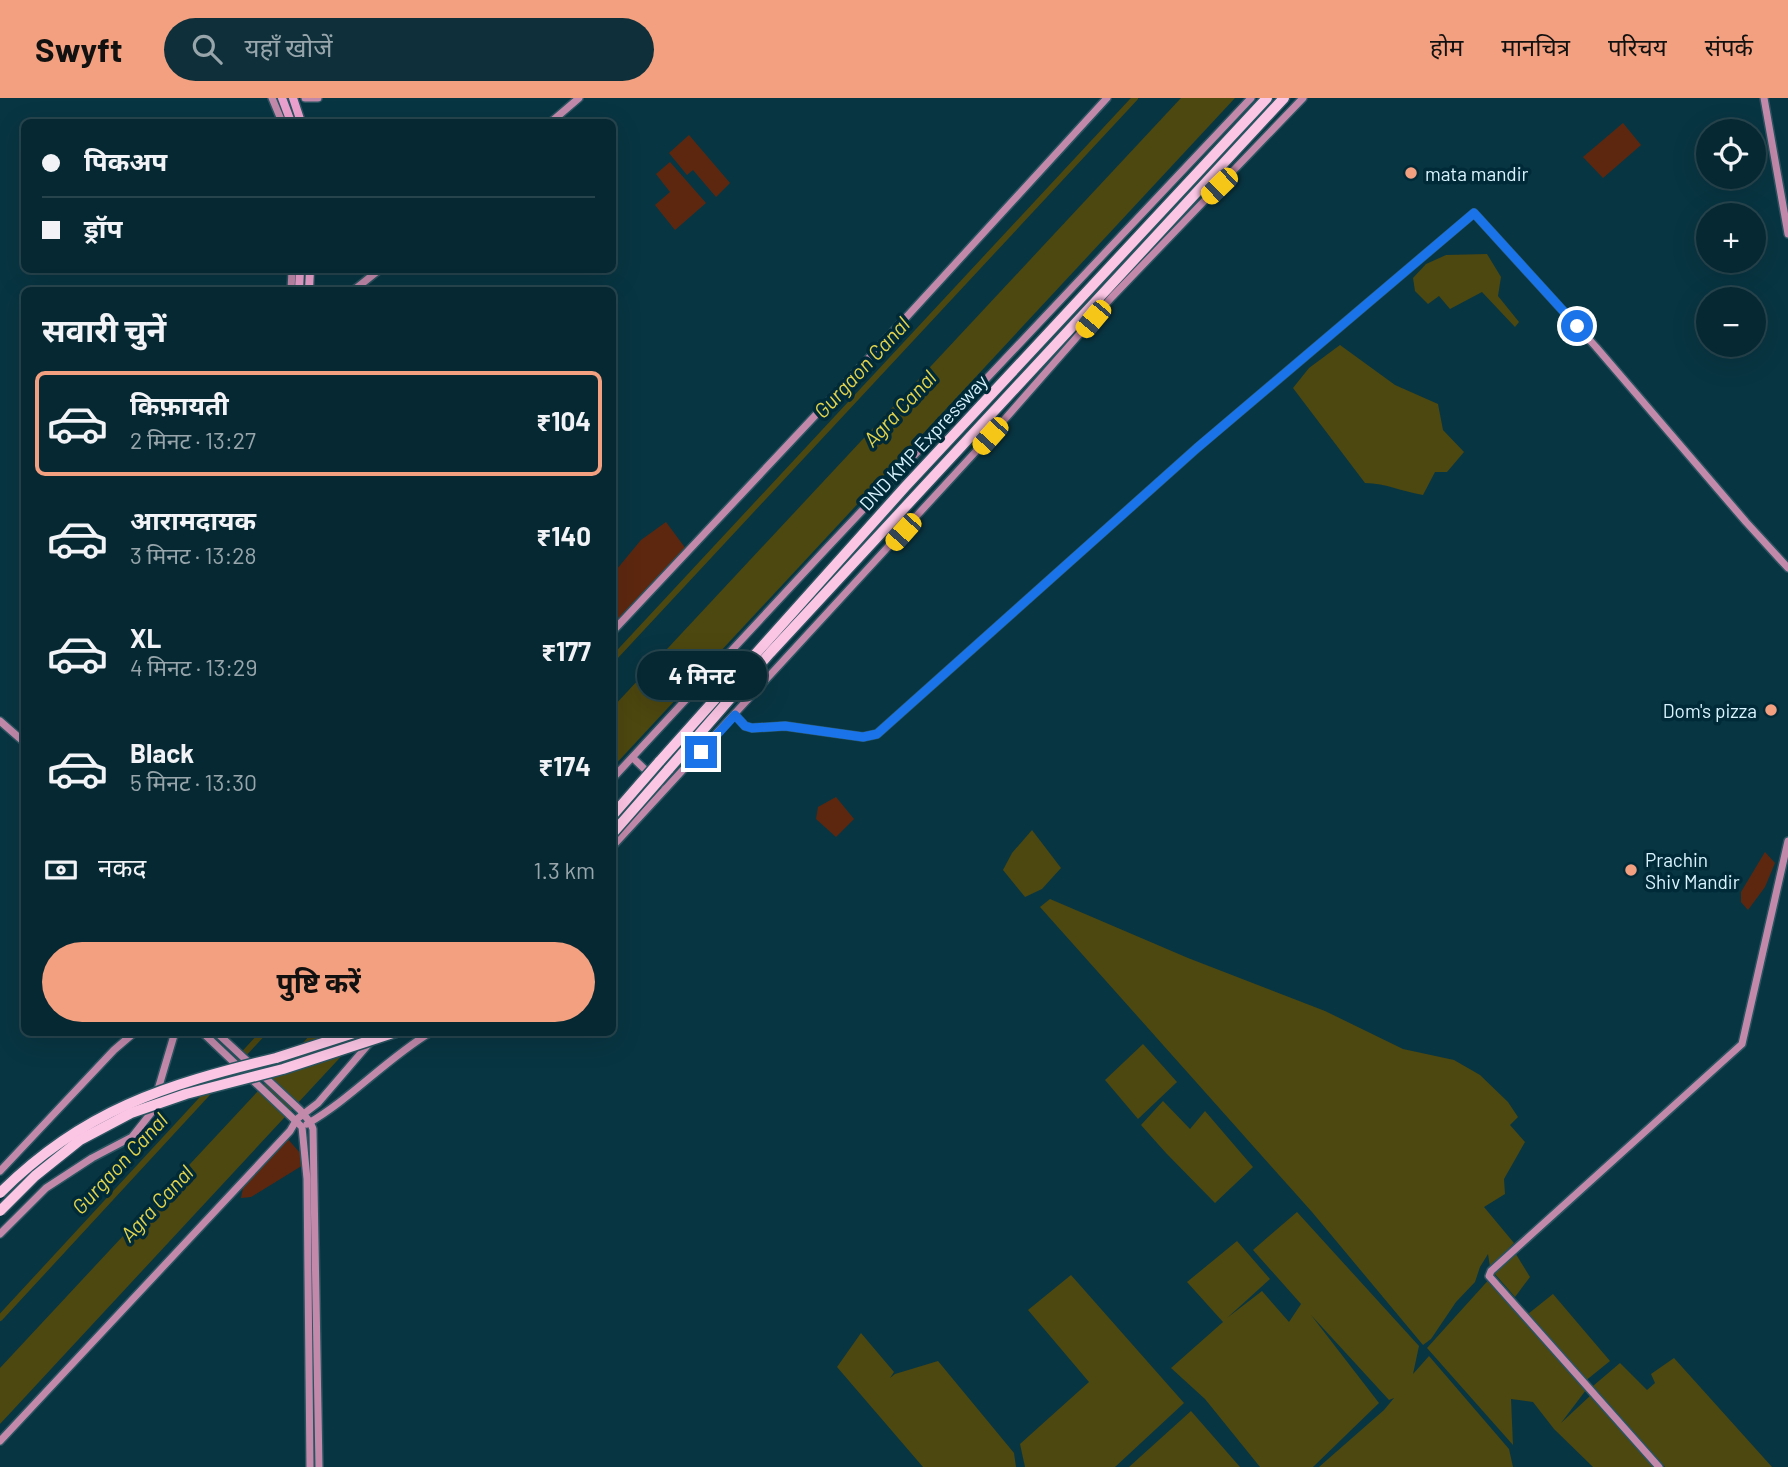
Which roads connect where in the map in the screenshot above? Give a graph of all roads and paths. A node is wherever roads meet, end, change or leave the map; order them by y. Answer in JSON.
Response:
{"nodes":[{"id":1,"x":272,"y":98,"type":"edge"},
{"id":2,"x":282,"y":98,"type":"edge"},
{"id":3,"x":293,"y":98,"type":"edge"},
{"id":4,"x":305,"y":98,"type":"edge"},
{"id":5,"x":318,"y":98,"type":"edge"},
{"id":6,"x":579,"y":98,"type":"edge"},
{"id":7,"x":1107,"y":98,"type":"edge"},
{"id":8,"x":1251,"y":98,"type":"edge"},
{"id":9,"x":1267,"y":98,"type":"edge"},
{"id":10,"x":1284,"y":98,"type":"edge"},
{"id":11,"x":1303,"y":98,"type":"edge"},
{"id":12,"x":1764,"y":98,"type":"edge"},
{"id":13,"x":281,"y":119,"type":"edge"},
{"id":14,"x":289,"y":119,"type":"edge"},
{"id":15,"x":300,"y":119,"type":"edge"},
{"id":16,"x":554,"y":119,"type":"edge"},
{"id":17,"x":1161,"y":192,"type":"junction"},
{"id":18,"x":1171,"y":201,"type":"junction"},
{"id":19,"x":1788,"y":234,"type":"edge"},
{"id":20,"x":375,"y":273,"type":"edge"},
{"id":21,"x":358,"y":287,"type":"edge"},
{"id":22,"x":1788,"y":568,"type":"edge"},
{"id":23,"x":616,"y":628,"type":"edge"},
{"id":24,"x":735,"y":715,"type":"junction"},
{"id":25,"x":0,"y":721,"type":"edge"},
{"id":26,"x":21,"y":739,"type":"edge"},
{"id":27,"x":633,"y":758,"type":"junction"},
{"id":28,"x":663,"y":766,"type":"junction"},
{"id":29,"x":616,"y":775,"type":"edge"},
{"id":30,"x":666,"y":790,"type":"junction"},
{"id":31,"x":616,"y":812,"type":"edge"},
{"id":32,"x":616,"y":829,"type":"edge"},
{"id":33,"x":1788,"y":841,"type":"edge"},
{"id":34,"x":616,"y":843,"type":"edge"},
{"id":35,"x":130,"y":1036,"type":"edge"},
{"id":36,"x":173,"y":1036,"type":"edge"},
{"id":37,"x":206,"y":1036,"type":"edge"},
{"id":38,"x":220,"y":1036,"type":"edge"},
{"id":39,"x":345,"y":1036,"type":"edge"},
{"id":40,"x":376,"y":1036,"type":"edge"},
{"id":41,"x":384,"y":1036,"type":"edge"},
{"id":42,"x":425,"y":1036,"type":"edge"},
{"id":43,"x":302,"y":1112,"type":"junction"},
{"id":44,"x":295,"y":1118,"type":"junction"},
{"id":45,"x":310,"y":1122,"type":"junction"},
{"id":46,"x":302,"y":1127,"type":"junction"},
{"id":47,"x":289,"y":1130,"type":"junction"},
{"id":48,"x":0,"y":1171,"type":"edge"},
{"id":49,"x":0,"y":1193,"type":"edge"},
{"id":50,"x":0,"y":1211,"type":"edge"},
{"id":51,"x":0,"y":1234,"type":"edge"},
{"id":52,"x":0,"y":1441,"type":"edge"},
{"id":53,"x":310,"y":1467,"type":"edge"},
{"id":54,"x":319,"y":1467,"type":"edge"},
{"id":55,"x":1659,"y":1467,"type":"edge"}],
"edges":[{"from":1,"to":13,"type":"street"},
{"from":2,"to":14,"type":"main road"},
{"from":3,"to":15,"type":"main road"},
{"from":4,"to":5,"type":"street"},
{"from":6,"to":16,"type":"street"},
{"from":7,"to":23,"type":"street"},
{"from":8,"to":17,"type":"street"},
{"from":9,"to":18,"type":"highway","name":"DND KMP Expressway"},
{"from":10,"to":28,"type":"highway","name":"DND KMP Expressway"},
{"from":11,"to":24,"type":"street"},
{"from":12,"to":19,"type":"street"},
{"from":17,"to":18,"type":"highway"},
{"from":17,"to":27,"type":"street"},
{"from":18,"to":28,"type":"highway","name":"DND KMP Expressway"},
{"from":20,"to":21,"type":"street"},
{"from":22,"to":24,"type":"street"},
{"from":24,"to":30,"type":"street"},
{"from":25,"to":26,"type":"street"},
{"from":27,"to":29,"type":"street"},
{"from":27,"to":30,"type":"street"},
{"from":28,"to":31,"type":"highway","name":"DND KMP Expressway","bridge":true},
{"from":28,"to":32,"type":"highway","name":"DND KMP Expressway","bridge":true},
{"from":30,"to":34,"type":"street"},
{"from":33,"to":55,"type":"street"},
{"from":35,"to":48,"type":"street"},
{"from":36,"to":51,"type":"street"},
{"from":37,"to":44,"type":"street","bridge":true},
{"from":38,"to":43,"type":"street","bridge":true},
{"from":39,"to":49,"type":"highway","bridge":true},
{"from":40,"to":43,"type":"street"},
{"from":41,"to":50,"type":"highway","bridge":true},
{"from":42,"to":45,"type":"street"},
{"from":43,"to":44,"type":"street"},
{"from":43,"to":45,"type":"street"},
{"from":44,"to":46,"type":"street"},
{"from":44,"to":47,"type":"street"},
{"from":45,"to":46,"type":"street"},
{"from":45,"to":54,"type":"street"},
{"from":46,"to":47,"type":"street"},
{"from":46,"to":53,"type":"street"},
{"from":47,"to":52,"type":"street"}]}
